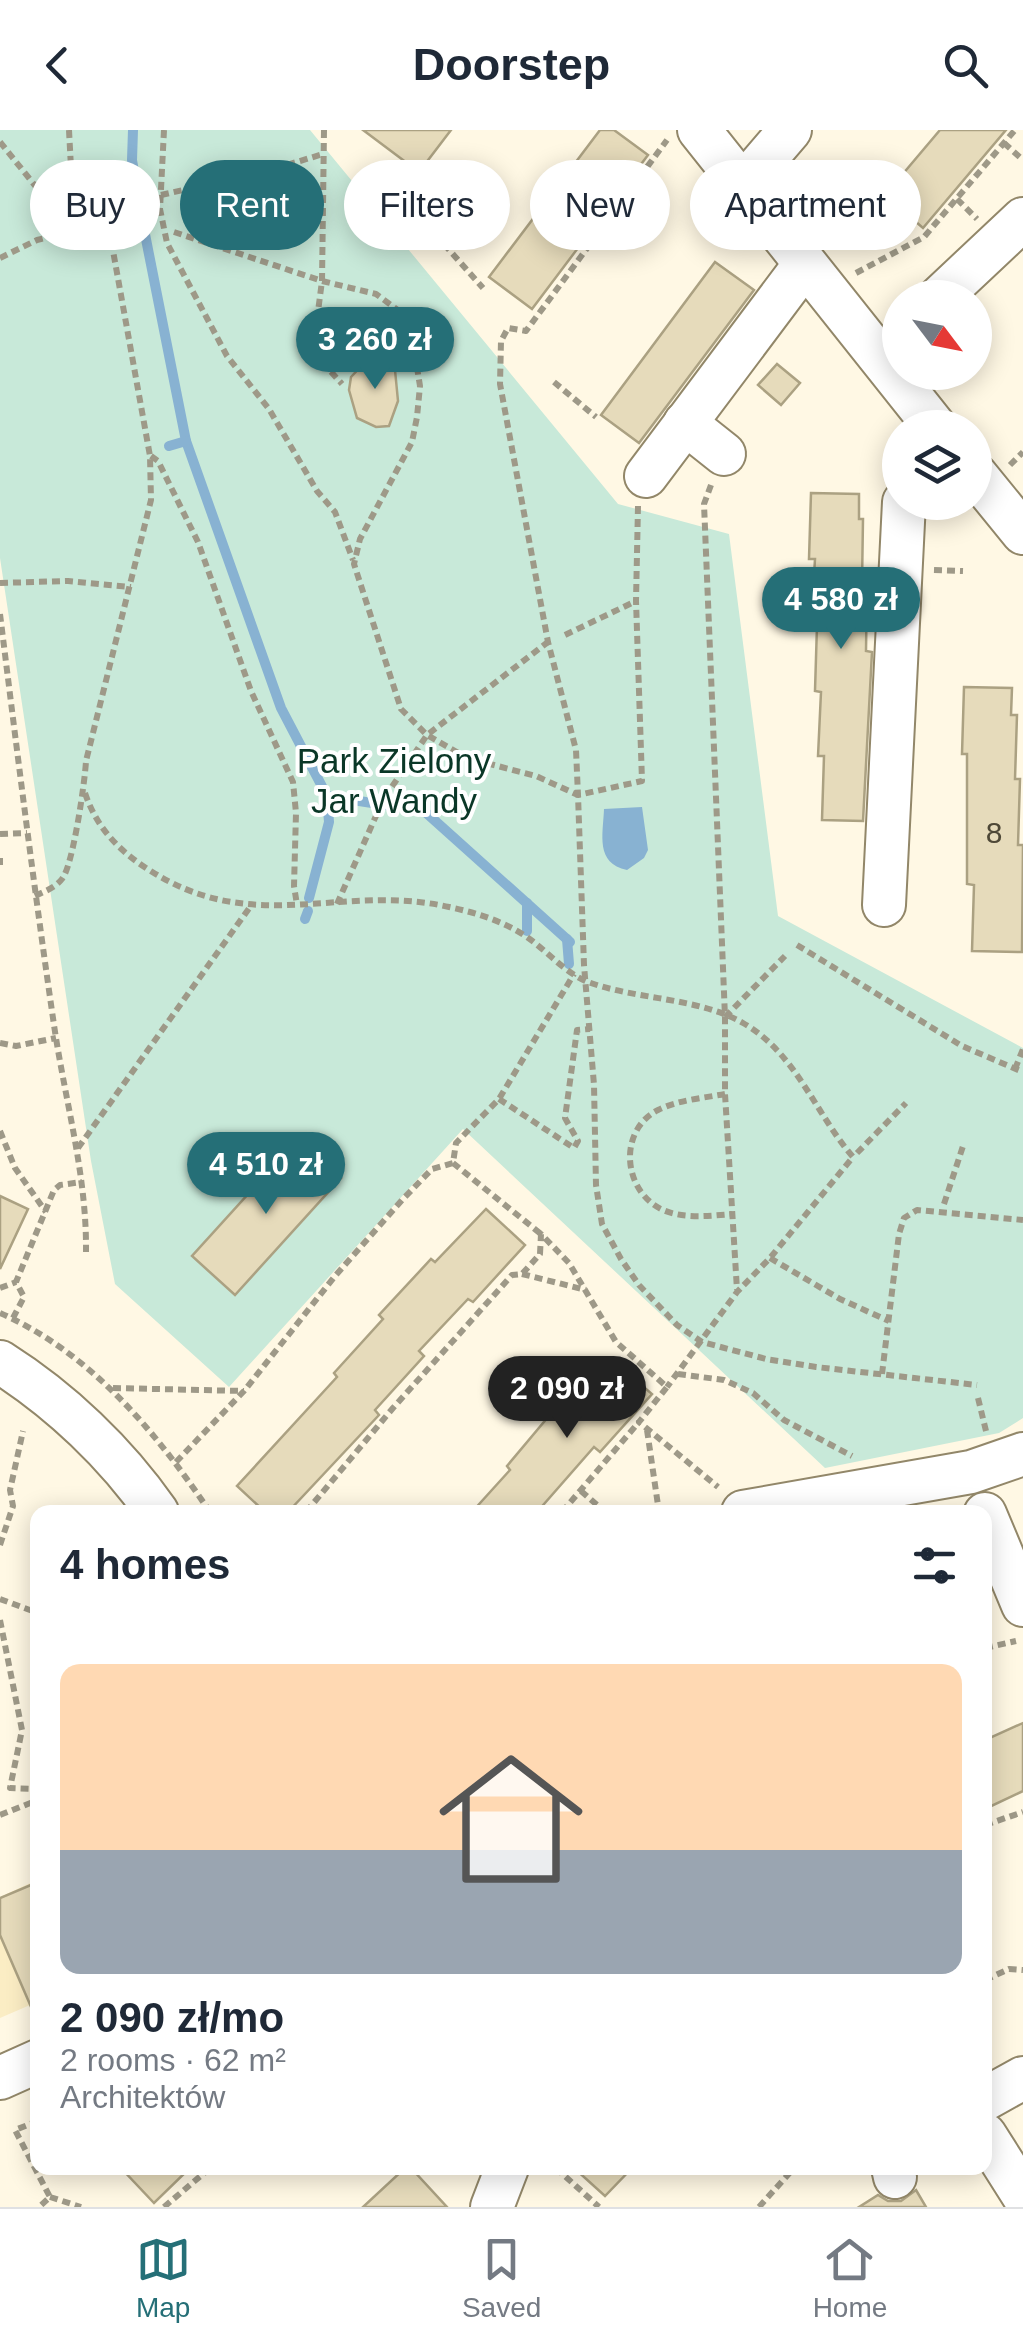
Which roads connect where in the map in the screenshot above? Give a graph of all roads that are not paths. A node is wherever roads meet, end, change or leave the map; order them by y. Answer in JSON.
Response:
{"nodes":[{"id":1,"x":790,"y":130,"type":"edge"},
{"id":2,"x":684,"y":134,"type":"edge"},
{"id":3,"x":714,"y":160,"type":"edge"},
{"id":4,"x":764,"y":160,"type":"edge"},
{"id":5,"x":1023,"y":219,"type":"edge"},
{"id":6,"x":803,"y":250,"type":"edge"},
{"id":7,"x":823,"y":272,"type":"junction"},
{"id":8,"x":957,"y":280,"type":"edge"},
{"id":9,"x":882,"y":334,"type":"edge"},
{"id":10,"x":685,"y":423,"type":"junction"},
{"id":11,"x":724,"y":454,"type":"road end"},
{"id":12,"x":646,"y":476,"type":"road end"},
{"id":13,"x":992,"y":495,"type":"edge"},
{"id":14,"x":903,"y":520,"type":"edge"},
{"id":15,"x":1023,"y":533,"type":"edge"},
{"id":16,"x":884,"y":905,"type":"dead end"},
{"id":17,"x":0,"y":1362,"type":"edge"},
{"id":18,"x":994,"y":1456,"type":"edge"},
{"id":19,"x":732,"y":1502,"type":"edge"},
{"id":20,"x":151,"y":1505,"type":"edge"},
{"id":21,"x":986,"y":1505,"type":"edge"},
{"id":22,"x":992,"y":1535,"type":"edge"},
{"id":23,"x":1020,"y":1623,"type":"edge"},
{"id":24,"x":30,"y":2065,"type":"edge"},
{"id":25,"x":0,"y":2078,"type":"edge"},
{"id":26,"x":1023,"y":2078,"type":"edge"},
{"id":27,"x":992,"y":2095,"type":"edge"},
{"id":28,"x":992,"y":2146,"type":"edge"},
{"id":29,"x":503,"y":2175,"type":"edge"},
{"id":30,"x":1023,"y":2194,"type":"edge"},
{"id":31,"x":492,"y":2207,"type":"edge"}],
"edges":[{"from":1,"to":4,"type":"street"},
{"from":2,"to":3,"type":"street"},
{"from":5,"to":8,"type":"street"},
{"from":6,"to":7,"type":"street"},
{"from":7,"to":9,"type":"street"},
{"from":7,"to":10,"type":"street"},
{"from":10,"to":11,"type":"street"},
{"from":10,"to":12,"type":"street"},
{"from":13,"to":15,"type":"street"},
{"from":14,"to":16,"type":"street"},
{"from":17,"to":20,"type":"street"},
{"from":18,"to":19,"type":"street"},
{"from":18,"to":21,"type":"street"},
{"from":22,"to":23,"type":"street"},
{"from":24,"to":25,"type":"street"},
{"from":26,"to":27,"type":"street"},
{"from":28,"to":30,"type":"street"},
{"from":29,"to":31,"type":"street"}]}
